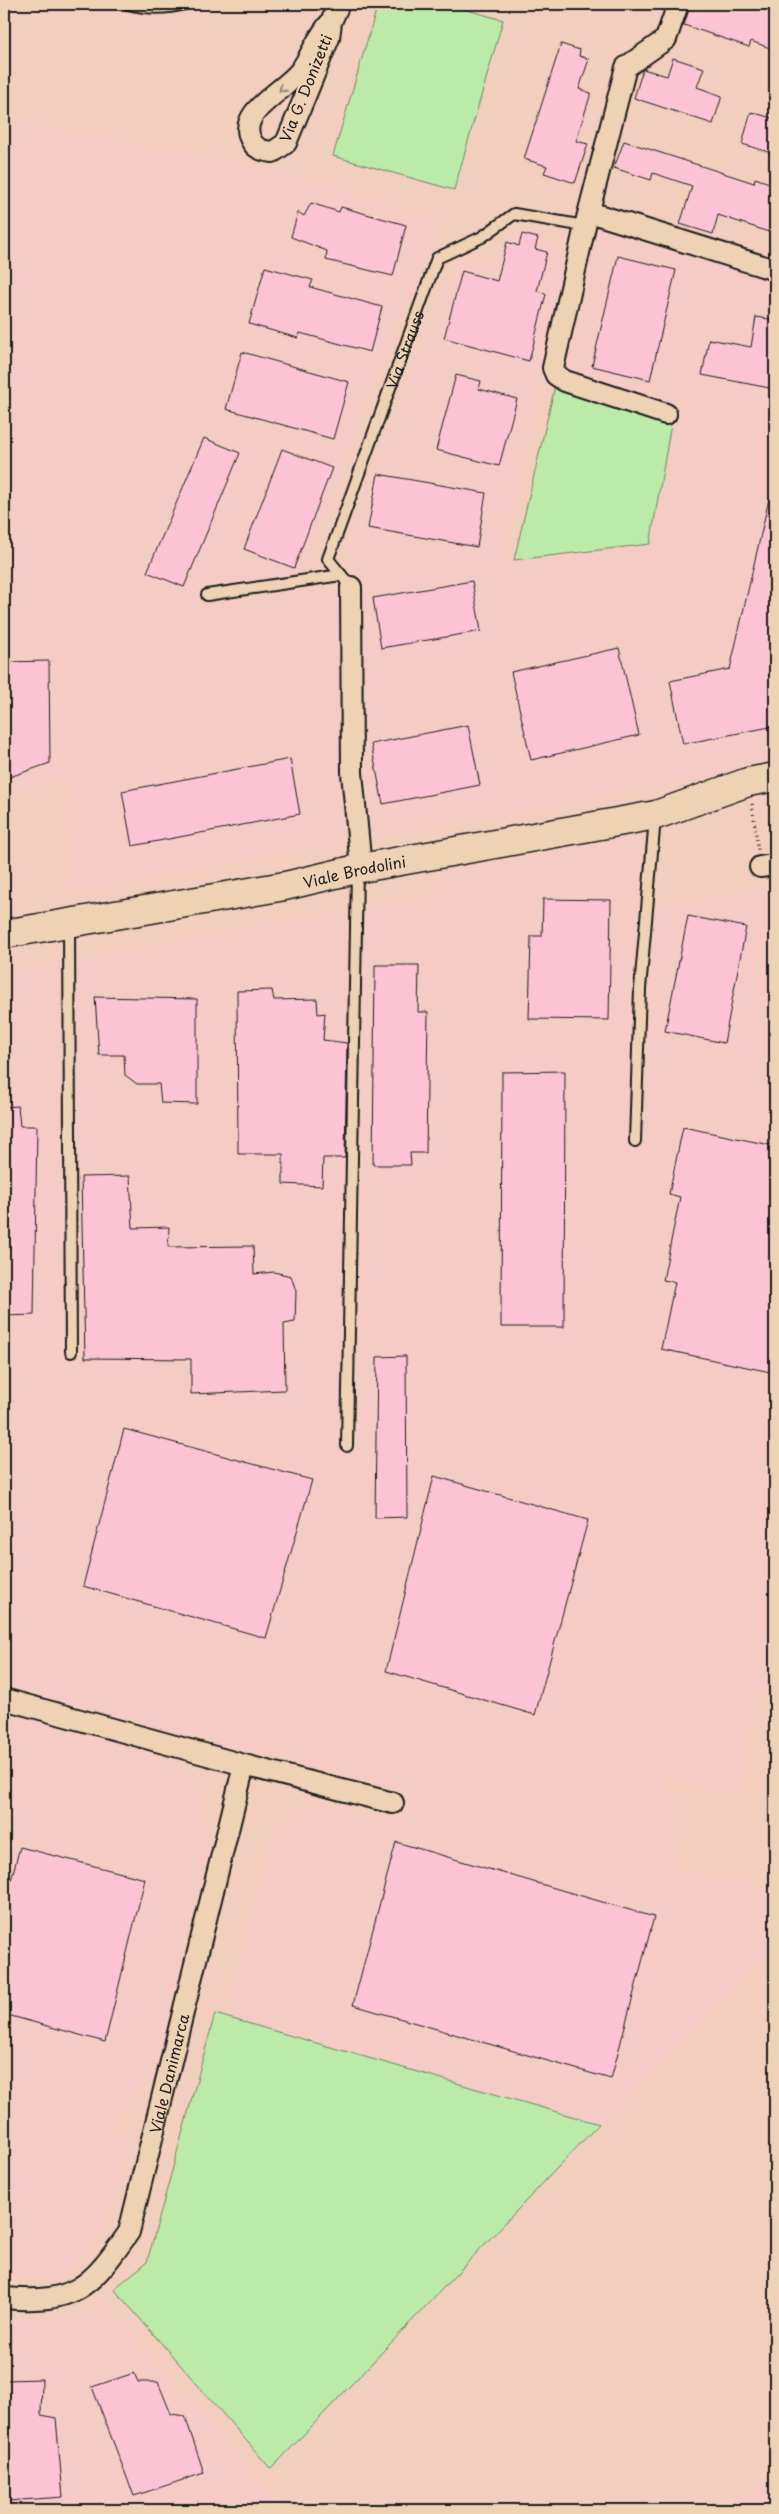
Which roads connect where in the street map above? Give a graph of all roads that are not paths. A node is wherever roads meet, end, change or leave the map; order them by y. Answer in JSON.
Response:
{"nodes":[{"id":1,"x":128,"y":4,"type":"edge"},
{"id":2,"x":185,"y":4,"type":"edge"},
{"id":3,"x":338,"y":4,"type":"edge"},
{"id":4,"x":678,"y":4,"type":"edge"},
{"id":5,"x":331,"y":22,"type":"junction"},
{"id":6,"x":587,"y":219,"type":"junction"},
{"id":7,"x":775,"y":270,"type":"edge"},
{"id":8,"x":666,"y":414,"type":"dead end"},
{"id":9,"x":346,"y":581,"type":"junction"},
{"id":10,"x":206,"y":595,"type":"dead end"},
{"id":11,"x":775,"y":777,"type":"edge"},
{"id":12,"x":763,"y":795,"type":"edge"},
{"id":13,"x":703,"y":798,"type":"junction"},
{"id":14,"x":656,"y":815,"type":"junction"},
{"id":15,"x":359,"y":868,"type":"junction"},
{"id":16,"x":69,"y":923,"type":"junction"},
{"id":17,"x":4,"y":934,"type":"edge"},
{"id":18,"x":635,"y":1141,"type":"dead end"},
{"id":19,"x":71,"y":1352,"type":"dead end"},
{"id":20,"x":347,"y":1446,"type":"dead end"},
{"id":21,"x":4,"y":1698,"type":"edge"},
{"id":22,"x":244,"y":1765,"type":"junction"},
{"id":23,"x":393,"y":1803,"type":"dead end"},
{"id":24,"x":4,"y":2298,"type":"edge"}],
"edges":[{"from":1,"to":2,"type":"lane"},
{"from":3,"to":5,"type":"street","name":"Via G. Donizetti"},
{"from":4,"to":6,"type":"street"},
{"from":5,"to":5,"type":"street","name":"Via G. Donizetti","one_way":true},
{"from":6,"to":7,"type":"street","name":"Via Strauss"},
{"from":6,"to":8,"type":"street"},
{"from":6,"to":9,"type":"lane","name":"Via Strauss"},
{"from":9,"to":10,"type":"lane"},
{"from":9,"to":15,"type":"street"},
{"from":11,"to":13,"type":"street","name":"Viale Brodolini"},
{"from":12,"to":13,"type":"street","name":"Viale Brodolini"},
{"from":13,"to":14,"type":"street","name":"Viale Brodolini"},
{"from":14,"to":15,"type":"street","name":"Viale Brodolini"},
{"from":14,"to":18,"type":"lane"},
{"from":15,"to":16,"type":"street","name":"Viale Brodolini"},
{"from":15,"to":20,"type":"lane"},
{"from":16,"to":17,"type":"street","name":"Viale Brodolini"},
{"from":16,"to":19,"type":"lane"},
{"from":21,"to":22,"type":"street"},
{"from":22,"to":23,"type":"street"},
{"from":22,"to":24,"type":"street","name":"Viale Danimarca"}]}
